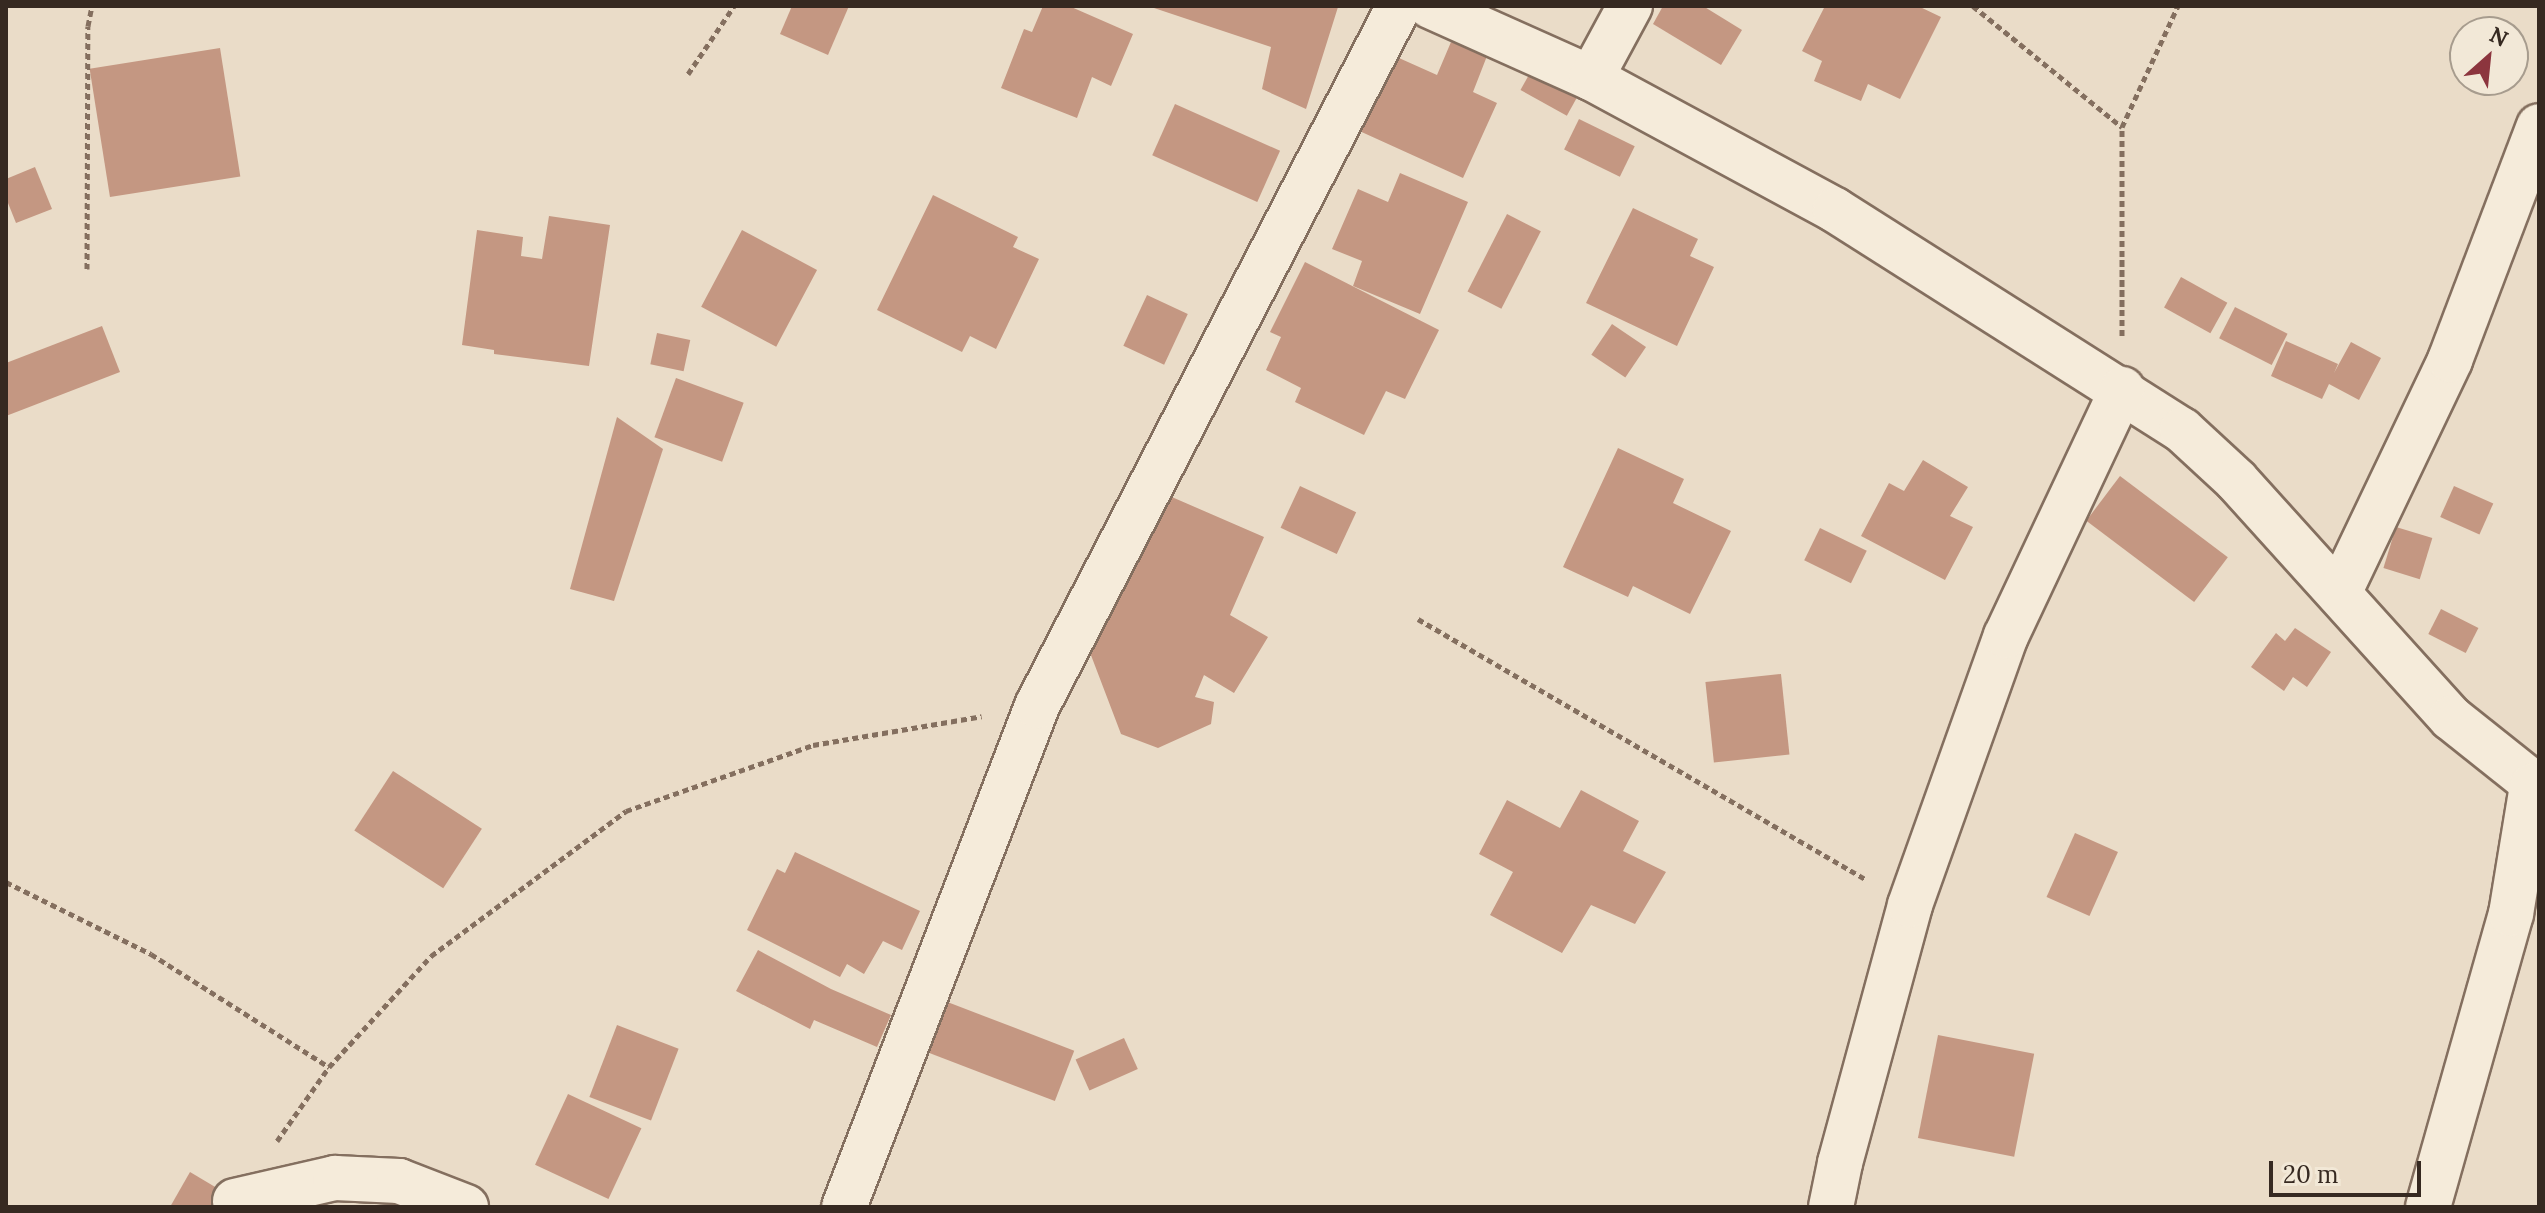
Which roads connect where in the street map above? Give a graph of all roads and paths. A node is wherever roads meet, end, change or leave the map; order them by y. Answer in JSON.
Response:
{"nodes":[{"id":1,"x":92,"y":6,"type":"edge"},
{"id":2,"x":734,"y":6,"type":"edge"},
{"id":3,"x":1399,"y":6,"type":"edge"},
{"id":4,"x":1430,"y":6,"type":"edge"},
{"id":5,"x":1630,"y":6,"type":"edge"},
{"id":6,"x":1973,"y":6,"type":"edge"},
{"id":7,"x":2178,"y":6,"type":"edge"},
{"id":8,"x":688,"y":74,"type":"dead end"},
{"id":9,"x":1591,"y":78,"type":"junction"},
{"id":10,"x":2539,"y":126,"type":"edge"},
{"id":11,"x":2122,"y":127,"type":"junction"},
{"id":12,"x":87,"y":269,"type":"dead end"},
{"id":13,"x":2122,"y":389,"type":"junction"},
{"id":14,"x":2340,"y":591,"type":"junction"},
{"id":15,"x":1418,"y":619,"type":"dead end"},
{"id":16,"x":1037,"y":706,"type":"junction"},
{"id":17,"x":2536,"y":787,"type":"edge"},
{"id":18,"x":6,"y":882,"type":"edge"},
{"id":19,"x":1910,"y":905,"type":"junction"},
{"id":20,"x":329,"y":1067,"type":"junction"},
{"id":21,"x":235,"y":1201,"type":"joint"},
{"id":22,"x":466,"y":1207,"type":"edge"},
{"id":23,"x":844,"y":1207,"type":"edge"},
{"id":24,"x":1831,"y":1207,"type":"edge"},
{"id":25,"x":2428,"y":1207,"type":"edge"}],
"edges":[{"from":1,"to":12,"type":"path"},
{"from":2,"to":8,"type":"path"},
{"from":3,"to":16,"type":"street"},
{"from":4,"to":9,"type":"street"},
{"from":5,"to":9,"type":"street"},
{"from":6,"to":11,"type":"path"},
{"from":7,"to":11,"type":"path"},
{"from":9,"to":13,"type":"street"},
{"from":10,"to":14,"type":"street"},
{"from":11,"to":13,"type":"path"},
{"from":13,"to":14,"type":"street"},
{"from":13,"to":19,"type":"street"},
{"from":14,"to":17,"type":"street"},
{"from":15,"to":19,"type":"path"},
{"from":16,"to":20,"type":"path"},
{"from":16,"to":23,"type":"street"},
{"from":17,"to":25,"type":"street"},
{"from":18,"to":20,"type":"path"},
{"from":19,"to":24,"type":"street"},
{"from":20,"to":21,"type":"path"},
{"from":21,"to":22,"type":"street"}]}
